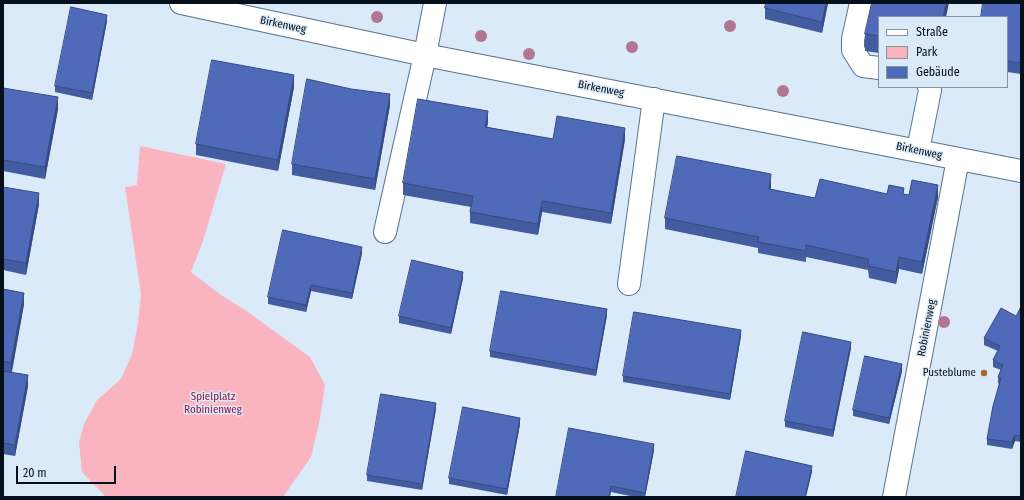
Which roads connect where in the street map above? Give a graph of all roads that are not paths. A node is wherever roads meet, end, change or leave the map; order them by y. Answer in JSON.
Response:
{"nodes":[{"id":1,"x":181,"y":3,"type":"edge"},
{"id":2,"x":435,"y":3,"type":"edge"},
{"id":3,"x":861,"y":3,"type":"edge"},
{"id":4,"x":425,"y":55,"type":"junction"},
{"id":5,"x":878,"y":68,"type":"edge"},
{"id":6,"x":929,"y":88,"type":"edge"},
{"id":7,"x":654,"y":99,"type":"junction"},
{"id":8,"x":918,"y":150,"type":"junction"},
{"id":9,"x":958,"y":159,"type":"junction"},
{"id":10,"x":1021,"y":171,"type":"edge"},
{"id":11,"x":384,"y":232,"type":"dead end"},
{"id":12,"x":630,"y":284,"type":"dead end"},
{"id":13,"x":894,"y":497,"type":"edge"}],
"edges":[{"from":1,"to":4,"type":"street","name":"Birkenweg"},
{"from":2,"to":4,"type":"street"},
{"from":3,"to":5,"type":"street"},
{"from":4,"to":7,"type":"street","name":"Birkenweg"},
{"from":4,"to":11,"type":"street"},
{"from":6,"to":8,"type":"street"},
{"from":7,"to":8,"type":"street","name":"Birkenweg"},
{"from":7,"to":12,"type":"street"},
{"from":8,"to":9,"type":"street","name":"Birkenweg"},
{"from":9,"to":10,"type":"street","name":"Birkenweg"},
{"from":9,"to":13,"type":"street","name":"Robinienweg"}]}
